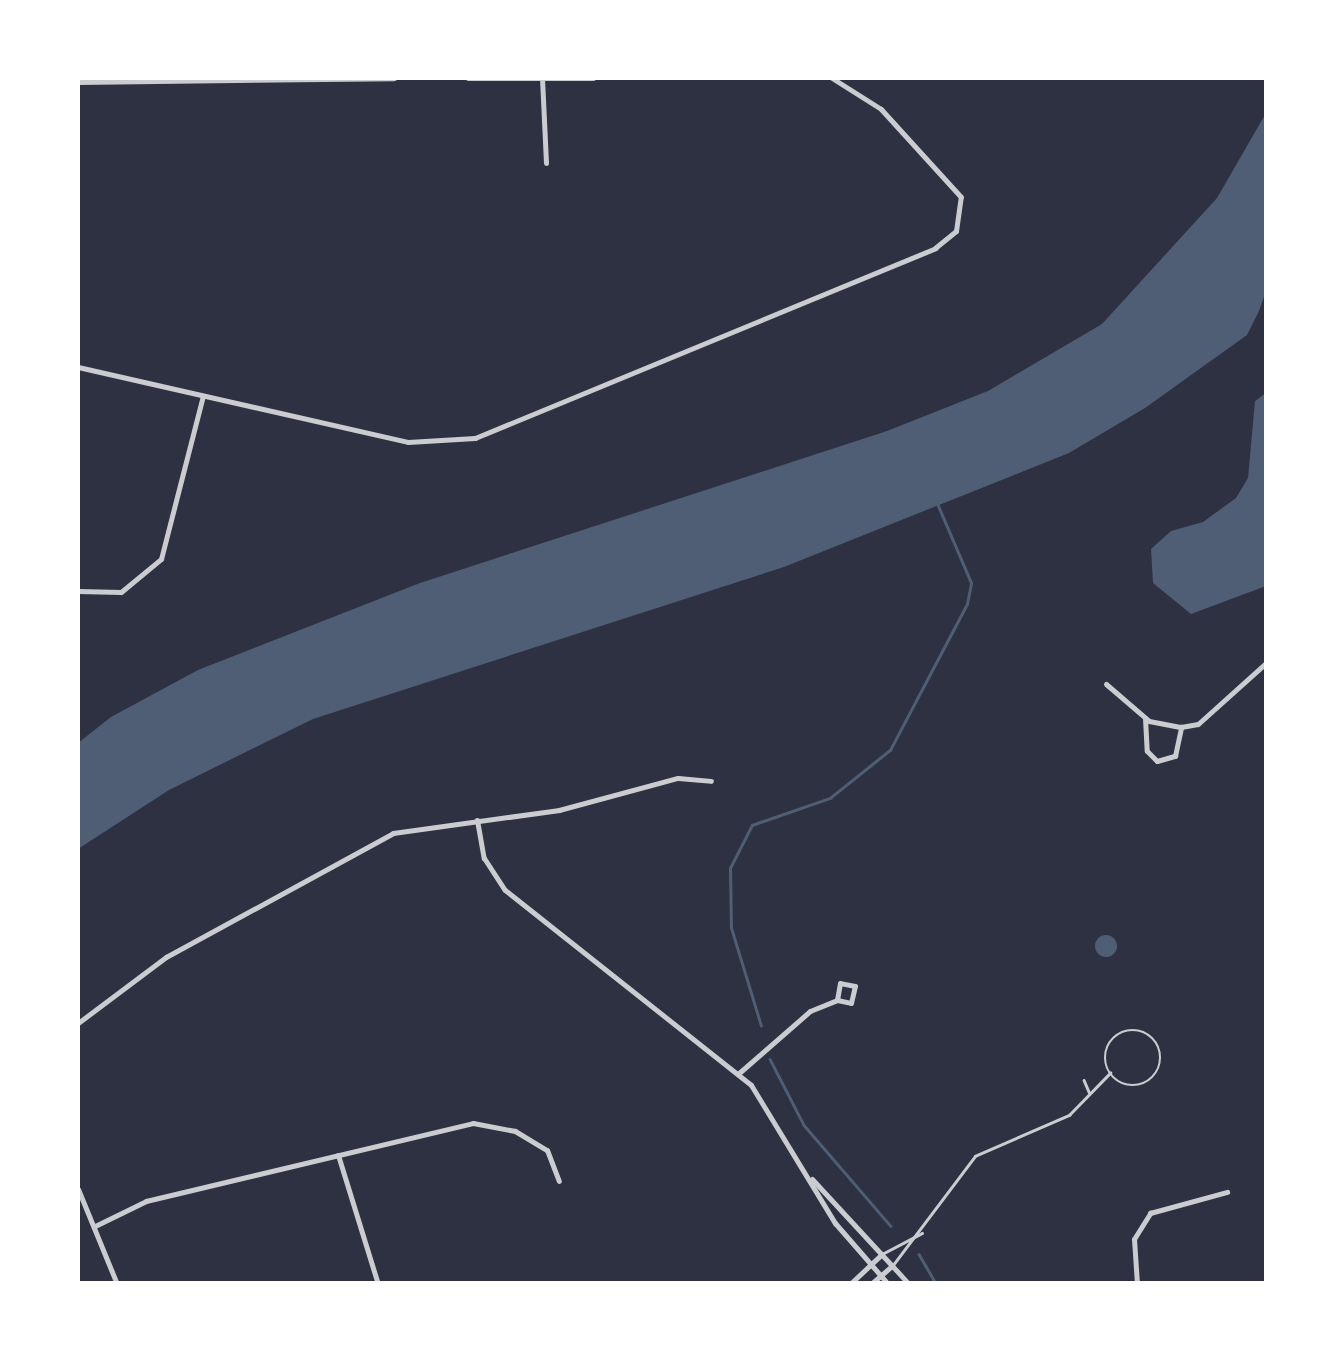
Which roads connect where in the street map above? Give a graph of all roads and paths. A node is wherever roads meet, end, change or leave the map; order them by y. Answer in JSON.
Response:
{"nodes":[{"id":1,"x":394,"y":78,"type":"edge"},
{"id":2,"x":468,"y":78,"type":"edge"},
{"id":3,"x":542,"y":78,"type":"edge"},
{"id":4,"x":593,"y":78,"type":"edge"},
{"id":5,"x":832,"y":78,"type":"edge"},
{"id":6,"x":102,"y":80,"type":"edge"},
{"id":7,"x":78,"y":82,"type":"edge"},
{"id":8,"x":546,"y":164,"type":"dead end"},
{"id":9,"x":78,"y":367,"type":"edge"},
{"id":10,"x":203,"y":396,"type":"junction"},
{"id":11,"x":78,"y":591,"type":"edge"},
{"id":12,"x":1266,"y":663,"type":"edge"},
{"id":13,"x":1106,"y":684,"type":"dead end"},
{"id":14,"x":1145,"y":717,"type":"junction"},
{"id":15,"x":1181,"y":727,"type":"junction"},
{"id":16,"x":711,"y":781,"type":"dead end"},
{"id":17,"x":477,"y":820,"type":"junction"},
{"id":18,"x":837,"y":1000,"type":"junction"},
{"id":19,"x":78,"y":1023,"type":"edge"},
{"id":20,"x":738,"y":1073,"type":"junction"},
{"id":21,"x":1110,"y":1073,"type":"junction"},
{"id":22,"x":1084,"y":1080,"type":"dead end"},
{"id":23,"x":1090,"y":1094,"type":"junction"},
{"id":24,"x":338,"y":1154,"type":"junction"},
{"id":25,"x":806,"y":1173,"type":"junction"},
{"id":26,"x":559,"y":1181,"type":"dead end"},
{"id":27,"x":78,"y":1189,"type":"edge"},
{"id":28,"x":1227,"y":1192,"type":"dead end"},
{"id":29,"x":95,"y":1226,"type":"junction"},
{"id":30,"x":923,"y":1232,"type":"junction"},
{"id":31,"x":882,"y":1254,"type":"junction"},
{"id":32,"x":871,"y":1265,"type":"junction"},
{"id":33,"x":893,"y":1266,"type":"junction"},
{"id":34,"x":881,"y":1276,"type":"junction"},
{"id":35,"x":117,"y":1284,"type":"edge"},
{"id":36,"x":378,"y":1284,"type":"edge"},
{"id":37,"x":850,"y":1284,"type":"edge"},
{"id":38,"x":872,"y":1284,"type":"edge"},
{"id":39,"x":888,"y":1284,"type":"edge"},
{"id":40,"x":909,"y":1284,"type":"edge"},
{"id":41,"x":1136,"y":1284,"type":"edge"}],
"edges":[{"from":1,"to":6,"type":"street"},
{"from":2,"to":3,"type":"street"},
{"from":3,"to":4,"type":"street"},
{"from":3,"to":8,"type":"street"},
{"from":5,"to":10,"type":"street"},
{"from":6,"to":7,"type":"street"},
{"from":9,"to":10,"type":"street"},
{"from":10,"to":11,"type":"street"},
{"from":12,"to":15,"type":"street"},
{"from":13,"to":14,"type":"street"},
{"from":14,"to":15,"type":"street"},
{"from":14,"to":15,"type":"street"},
{"from":16,"to":17,"type":"street"},
{"from":17,"to":19,"type":"street"},
{"from":17,"to":20,"type":"street"},
{"from":18,"to":18,"type":"street"},
{"from":18,"to":20,"type":"street"},
{"from":20,"to":25,"type":"street"},
{"from":21,"to":21,"type":"lane"},
{"from":21,"to":23,"type":"lane"},
{"from":22,"to":23,"type":"lane"},
{"from":23,"to":30,"type":"lane"},
{"from":24,"to":26,"type":"street"},
{"from":24,"to":29,"type":"street"},
{"from":24,"to":36,"type":"street"},
{"from":25,"to":31,"type":"street"},
{"from":25,"to":32,"type":"street"},
{"from":27,"to":29,"type":"street"},
{"from":28,"to":41,"type":"street"},
{"from":29,"to":35,"type":"street"},
{"from":30,"to":31,"type":"lane"},
{"from":30,"to":33,"type":"lane"},
{"from":31,"to":32,"type":"street"},
{"from":31,"to":33,"type":"street"},
{"from":32,"to":34,"type":"street"},
{"from":32,"to":37,"type":"street"},
{"from":33,"to":34,"type":"street"},
{"from":33,"to":40,"type":"street"},
{"from":34,"to":38,"type":"street"},
{"from":34,"to":39,"type":"street"}]}
